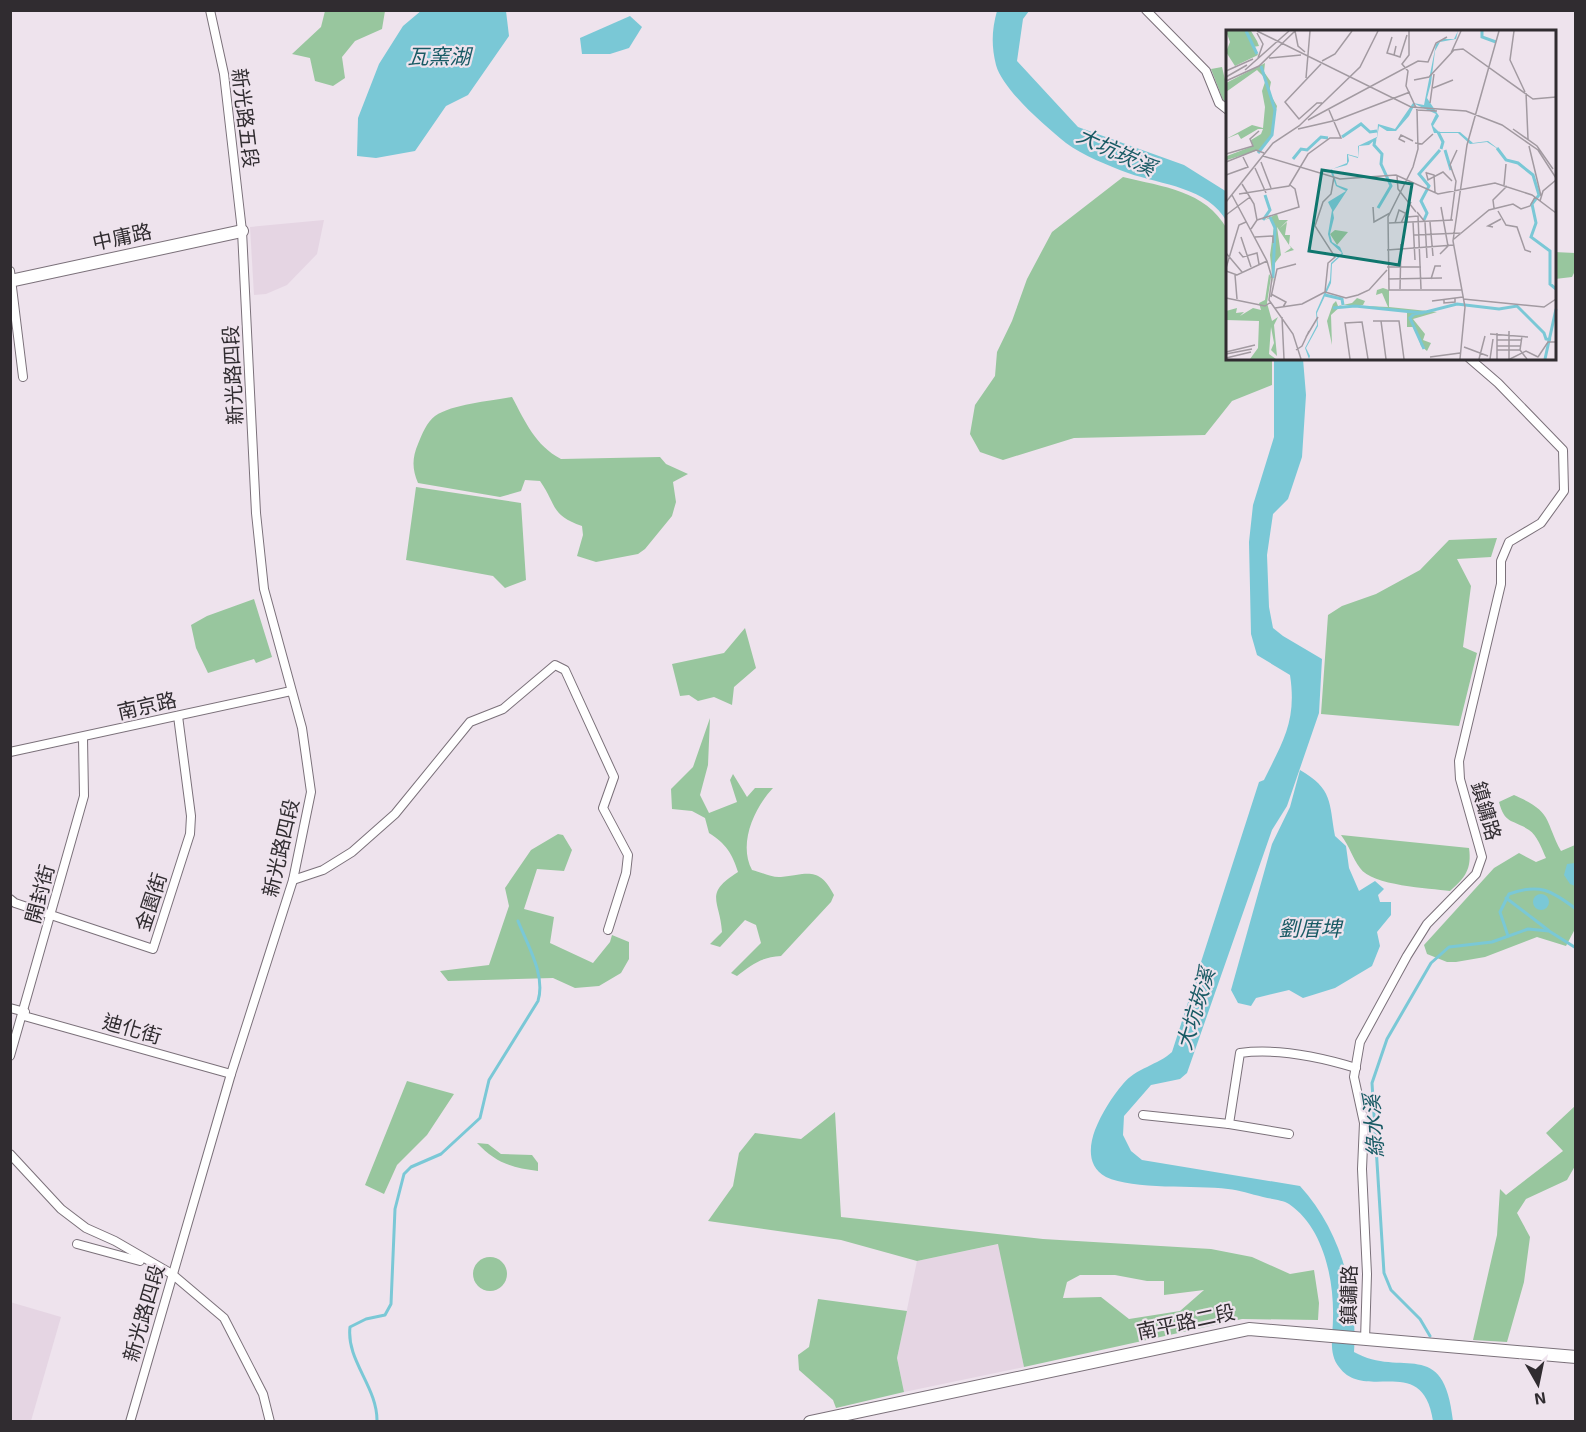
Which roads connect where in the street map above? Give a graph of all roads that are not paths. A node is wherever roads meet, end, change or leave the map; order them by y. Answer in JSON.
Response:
{"nodes":[{"id":1,"x":210,"y":10,"type":"edge"},
{"id":2,"x":1146,"y":10,"type":"edge"},
{"id":3,"x":1226,"y":109,"type":"edge"},
{"id":4,"x":242,"y":231,"type":"junction"},
{"id":5,"x":11,"y":278,"type":"edge"},
{"id":6,"x":1471,"y":360,"type":"edge"},
{"id":7,"x":23,"y":377,"type":"dead end"},
{"id":8,"x":291,"y":691,"type":"junction"},
{"id":9,"x":178,"y":716,"type":"junction"},
{"id":10,"x":83,"y":738,"type":"junction"},
{"id":11,"x":10,"y":752,"type":"edge"},
{"id":12,"x":293,"y":880,"type":"junction"},
{"id":13,"x":10,"y":899,"type":"edge"},
{"id":14,"x":52,"y":916,"type":"junction"},
{"id":15,"x":608,"y":930,"type":"dead end"},
{"id":16,"x":10,"y":1008,"type":"edge"},
{"id":17,"x":24,"y":1014,"type":"junction"},
{"id":18,"x":10,"y":1056,"type":"edge"},
{"id":19,"x":1356,"y":1068,"type":"junction"},
{"id":20,"x":231,"y":1074,"type":"junction"},
{"id":21,"x":1143,"y":1115,"type":"dead end"},
{"id":22,"x":1229,"y":1124,"type":"junction"},
{"id":23,"x":1289,"y":1134,"type":"dead end"},
{"id":24,"x":10,"y":1154,"type":"edge"},
{"id":25,"x":77,"y":1244,"type":"dead end"},
{"id":26,"x":153,"y":1264,"type":"junction"},
{"id":27,"x":172,"y":1275,"type":"junction"},
{"id":28,"x":1361,"y":1339,"type":"junction"},
{"id":29,"x":1575,"y":1356,"type":"edge"},
{"id":30,"x":130,"y":1422,"type":"edge"},
{"id":31,"x":270,"y":1422,"type":"edge"},
{"id":32,"x":810,"y":1422,"type":"edge"}],
"edges":[{"from":1,"to":4,"type":"street","name":"新光路五段"},
{"from":2,"to":3,"type":"street"},
{"from":4,"to":5,"type":"street","name":"中庸路"},
{"from":4,"to":8,"type":"street","name":"新光路四段"},
{"from":5,"to":7,"type":"street"},
{"from":6,"to":19,"type":"street","name":"鎮鏞路"},
{"from":8,"to":9,"type":"street","name":"南京路"},
{"from":8,"to":12,"type":"street","name":"新光路四段"},
{"from":9,"to":10,"type":"street","name":"南京路"},
{"from":9,"to":14,"type":"street","name":"金園街"},
{"from":10,"to":11,"type":"street","name":"南京路"},
{"from":10,"to":14,"type":"street","name":"開封街"},
{"from":12,"to":15,"type":"street"},
{"from":12,"to":20,"type":"street","name":"新光路四段"},
{"from":13,"to":14,"type":"street","name":"金園街"},
{"from":14,"to":17,"type":"street","name":"開封街"},
{"from":16,"to":17,"type":"street","name":"迪化街"},
{"from":17,"to":18,"type":"street","name":"開封街"},
{"from":17,"to":20,"type":"street","name":"迪化街"},
{"from":19,"to":22,"type":"street"},
{"from":19,"to":28,"type":"street","name":"鎮鏞路"},
{"from":20,"to":27,"type":"street","name":"新光路四段"},
{"from":21,"to":22,"type":"street"},
{"from":22,"to":23,"type":"street"},
{"from":24,"to":26,"type":"street"},
{"from":25,"to":26,"type":"street"},
{"from":26,"to":27,"type":"street"},
{"from":27,"to":30,"type":"street","name":"新光路四段"},
{"from":27,"to":31,"type":"street"},
{"from":28,"to":29,"type":"street","name":"南平路二段"},
{"from":28,"to":32,"type":"street","name":"南平路二段"}]}
